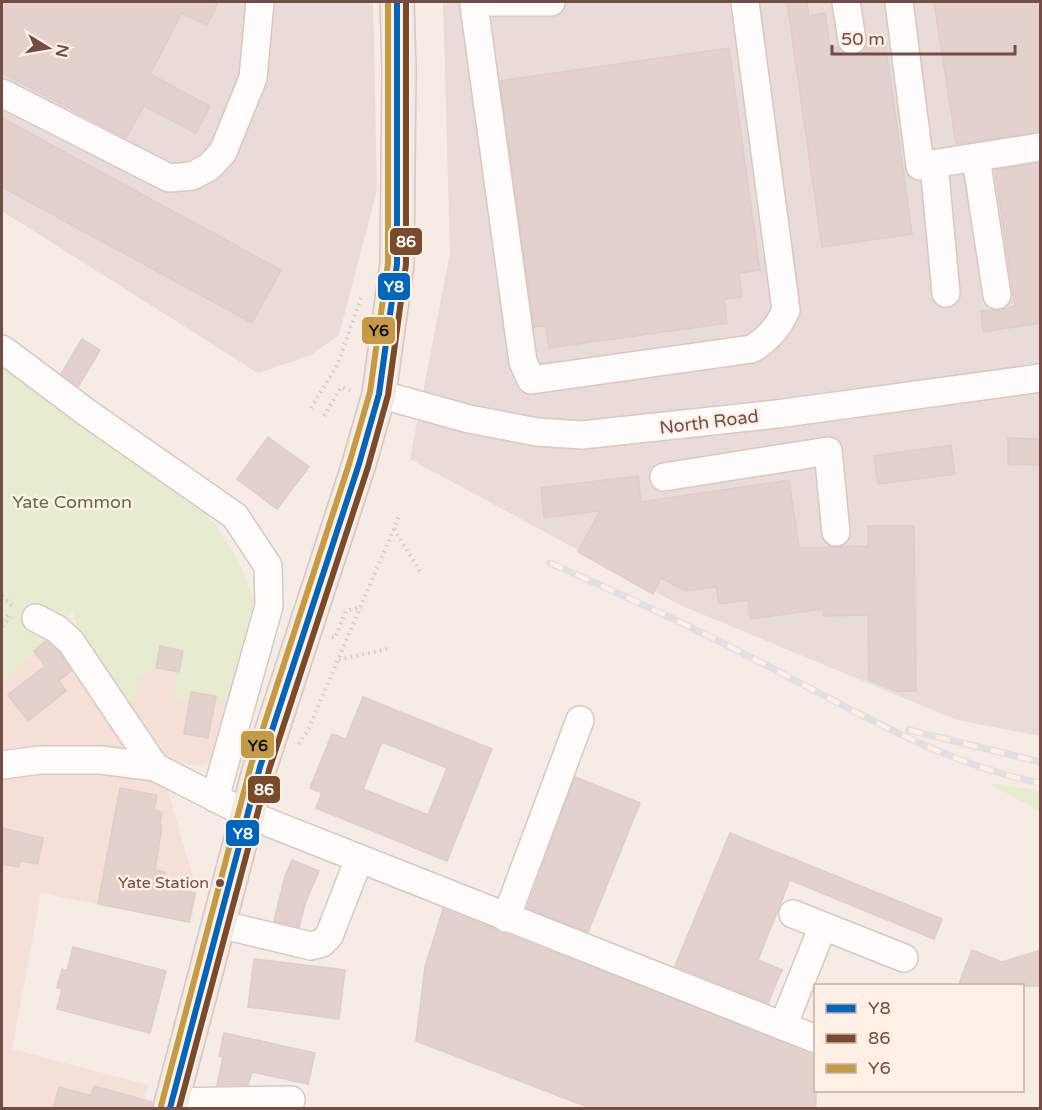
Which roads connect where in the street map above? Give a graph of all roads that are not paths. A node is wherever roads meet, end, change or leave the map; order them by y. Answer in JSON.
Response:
{"nodes":[{"id":1,"x":260,"y":2,"type":"edge"},
{"id":2,"x":397,"y":2,"type":"edge"},
{"id":3,"x":551,"y":2,"type":"edge"},
{"id":4,"x":745,"y":2,"type":"edge"},
{"id":5,"x":846,"y":2,"type":"edge"},
{"id":6,"x":899,"y":2,"type":"edge"},
{"id":7,"x":852,"y":40,"type":"dead end"},
{"id":8,"x":2,"y":93,"type":"edge"},
{"id":9,"x":1041,"y":147,"type":"edge"},
{"id":10,"x":975,"y":158,"type":"junction"},
{"id":11,"x":934,"y":164,"type":"junction"},
{"id":12,"x":946,"y":292,"type":"dead end"},
{"id":13,"x":997,"y":295,"type":"dead end"},
{"id":14,"x":2,"y":349,"type":"edge"},
{"id":15,"x":1041,"y":378,"type":"edge"},
{"id":16,"x":777,"y":414,"type":"junction"},
{"id":17,"x":372,"y":420,"type":"junction"},
{"id":18,"x":784,"y":457,"type":"junction"},
{"id":19,"x":664,"y":477,"type":"dead end"},
{"id":20,"x":836,"y":532,"type":"dead end"},
{"id":21,"x":36,"y":618,"type":"dead end"},
{"id":22,"x":580,"y":720,"type":"dead end"},
{"id":23,"x":2,"y":765,"type":"edge"},
{"id":24,"x":155,"y":767,"type":"junction"},
{"id":25,"x":215,"y":798,"type":"junction"},
{"id":26,"x":247,"y":814,"type":"junction"},
{"id":27,"x":358,"y":859,"type":"junction"},
{"id":28,"x":793,"y":914,"type":"dead end"},
{"id":29,"x":506,"y":918,"type":"junction"},
{"id":30,"x":219,"y":924,"type":"junction"},
{"id":31,"x":823,"y":926,"type":"junction"},
{"id":32,"x":904,"y":958,"type":"dead end"},
{"id":33,"x":783,"y":1026,"type":"junction"},
{"id":34,"x":814,"y":1038,"type":"edge"},
{"id":35,"x":291,"y":1100,"type":"dead end"},
{"id":36,"x":171,"y":1105,"type":"edge"}],
"edges":[{"from":1,"to":8,"type":"street"},
{"from":2,"to":17,"type":"main road"},
{"from":3,"to":4,"type":"street"},
{"from":5,"to":7,"type":"street"},
{"from":6,"to":11,"type":"street"},
{"from":9,"to":10,"type":"street"},
{"from":10,"to":11,"type":"street"},
{"from":10,"to":13,"type":"street"},
{"from":11,"to":12,"type":"street"},
{"from":14,"to":25,"type":"street"},
{"from":15,"to":16,"type":"street","name":"North Road"},
{"from":16,"to":17,"type":"street","name":"North Road"},
{"from":16,"to":18,"type":"street"},
{"from":17,"to":26,"type":"main road"},
{"from":18,"to":19,"type":"street"},
{"from":18,"to":20,"type":"street"},
{"from":21,"to":24,"type":"street"},
{"from":22,"to":29,"type":"street"},
{"from":23,"to":24,"type":"street"},
{"from":24,"to":25,"type":"street"},
{"from":25,"to":26,"type":"street"},
{"from":26,"to":27,"type":"street"},
{"from":26,"to":30,"type":"main road"},
{"from":27,"to":29,"type":"street"},
{"from":27,"to":30,"type":"street"},
{"from":28,"to":31,"type":"street"},
{"from":29,"to":33,"type":"street"},
{"from":30,"to":36,"type":"main road"},
{"from":31,"to":32,"type":"street"},
{"from":31,"to":33,"type":"street"},
{"from":33,"to":34,"type":"street"},
{"from":35,"to":36,"type":"street"}]}
